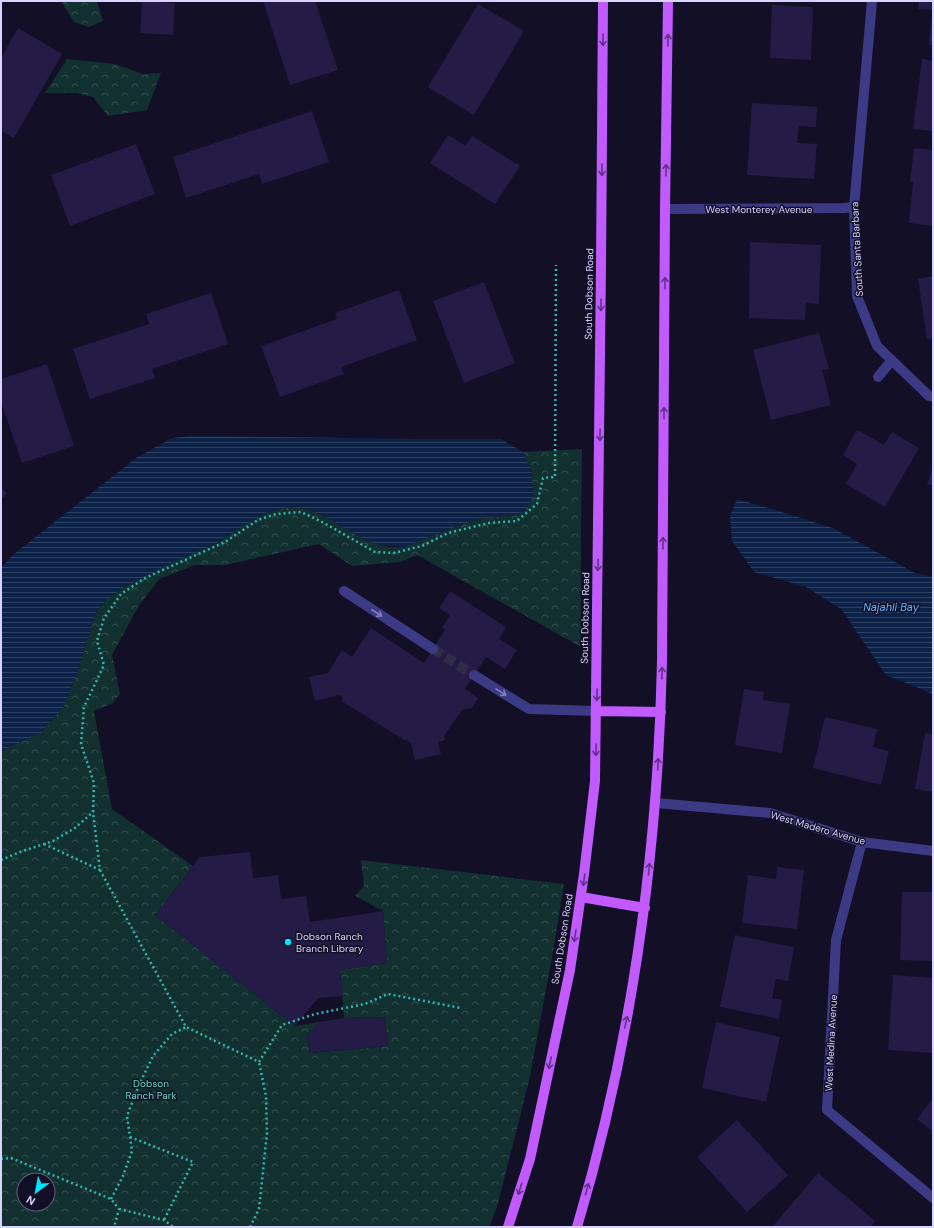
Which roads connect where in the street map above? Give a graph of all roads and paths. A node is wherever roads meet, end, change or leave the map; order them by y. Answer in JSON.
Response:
{"nodes":[{"id":1,"x":603,"y":1,"type":"edge"},
{"id":2,"x":668,"y":1,"type":"edge"},
{"id":3,"x":872,"y":1,"type":"edge"},
{"id":4,"x":854,"y":207,"type":"junction"},
{"id":5,"x":665,"y":209,"type":"junction"},
{"id":6,"x":556,"y":265,"type":"dead end"},
{"id":7,"x":892,"y":360,"type":"junction"},
{"id":8,"x":878,"y":377,"type":"dead end"},
{"id":9,"x":933,"y":397,"type":"edge"},
{"id":10,"x":344,"y":591,"type":"dead end"},
{"id":11,"x":433,"y":649,"type":"tunnel mouth"},
{"id":12,"x":474,"y":675,"type":"tunnel mouth"},
{"id":13,"x":596,"y":712,"type":"junction"},
{"id":14,"x":661,"y":712,"type":"junction"},
{"id":15,"x":656,"y":803,"type":"junction"},
{"id":16,"x":93,"y":812,"type":"junction"},
{"id":17,"x":862,"y":842,"type":"junction"},
{"id":18,"x":43,"y":844,"type":"junction"},
{"id":19,"x":933,"y":851,"type":"edge"},
{"id":20,"x":1,"y":860,"type":"edge"},
{"id":21,"x":100,"y":870,"type":"junction"},
{"id":22,"x":581,"y":897,"type":"junction"},
{"id":23,"x":644,"y":908,"type":"junction"},
{"id":24,"x":461,"y":1008,"type":"dead end"},
{"id":25,"x":186,"y":1027,"type":"junction"},
{"id":26,"x":259,"y":1062,"type":"junction"},
{"id":27,"x":130,"y":1137,"type":"junction"},
{"id":28,"x":1,"y":1159,"type":"edge"},
{"id":29,"x":933,"y":1198,"type":"edge"},
{"id":30,"x":111,"y":1199,"type":"junction"},
{"id":31,"x":119,"y":1208,"type":"junction"},
{"id":32,"x":164,"y":1220,"type":"junction"},
{"id":33,"x":114,"y":1227,"type":"edge"},
{"id":34,"x":173,"y":1227,"type":"edge"},
{"id":35,"x":250,"y":1227,"type":"edge"},
{"id":36,"x":508,"y":1227,"type":"edge"},
{"id":37,"x":577,"y":1227,"type":"edge"}],
"edges":[{"from":1,"to":13,"type":"main road","name":"South Dobson Road","one_way":true},
{"from":5,"to":2,"type":"main road","one_way":true},
{"from":3,"to":4,"type":"street","name":"South Santa Barbara"},
{"from":4,"to":5,"type":"street","name":"West Monterey Avenue"},
{"from":4,"to":7,"type":"street","name":"South Santa Barbara"},
{"from":14,"to":5,"type":"main road","one_way":true},
{"from":6,"to":16,"type":"path"},
{"from":7,"to":8,"type":"street"},
{"from":7,"to":9,"type":"street","name":"South Santa Barbara"},
{"from":10,"to":11,"type":"street","one_way":true},
{"from":12,"to":13,"type":"street","one_way":true},
{"from":13,"to":14,"type":"main road"},
{"from":13,"to":22,"type":"main road","name":"South Dobson Road","one_way":true},
{"from":15,"to":14,"type":"main road","one_way":true},
{"from":15,"to":17,"type":"street","name":"West Madero Avenue"},
{"from":23,"to":15,"type":"main road","one_way":true},
{"from":16,"to":18,"type":"path"},
{"from":16,"to":21,"type":"path"},
{"from":17,"to":19,"type":"street","name":"West Madero Avenue"},
{"from":17,"to":29,"type":"street","name":"West Medina Avenue"},
{"from":18,"to":20,"type":"path"},
{"from":18,"to":21,"type":"path"},
{"from":21,"to":25,"type":"path"},
{"from":22,"to":23,"type":"main road"},
{"from":22,"to":36,"type":"main road","name":"South Dobson Road","one_way":true},
{"from":37,"to":23,"type":"main road","one_way":true},
{"from":24,"to":26,"type":"path"},
{"from":25,"to":26,"type":"path"},
{"from":25,"to":27,"type":"path"},
{"from":26,"to":35,"type":"path"},
{"from":27,"to":30,"type":"path"},
{"from":27,"to":32,"type":"path"},
{"from":28,"to":30,"type":"path"},
{"from":30,"to":31,"type":"path"},
{"from":31,"to":32,"type":"path"},
{"from":31,"to":33,"type":"path"},
{"from":32,"to":34,"type":"path"}]}
